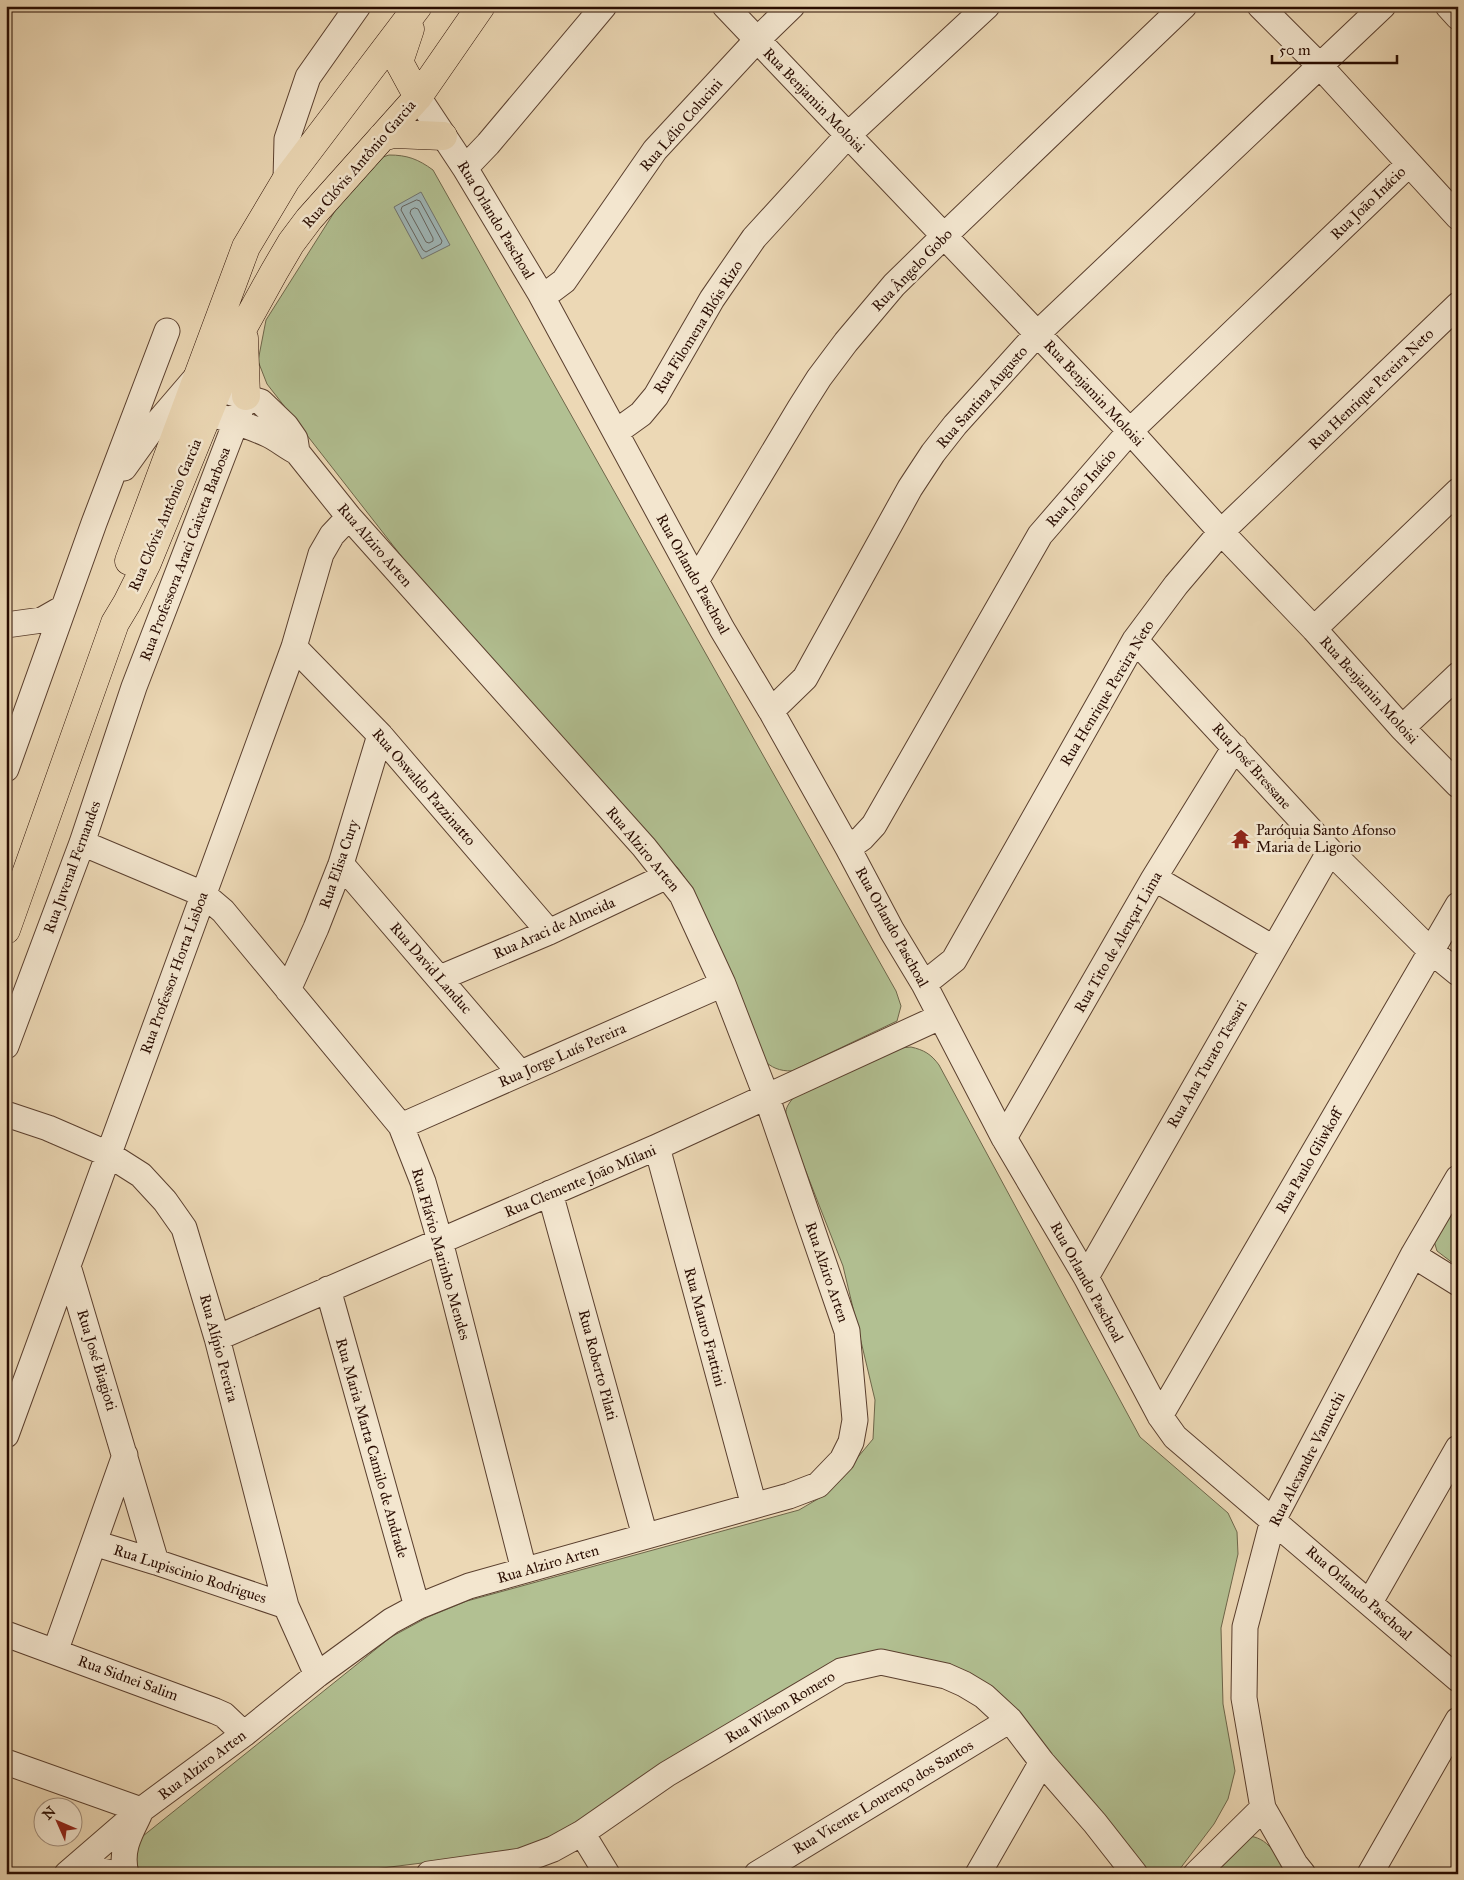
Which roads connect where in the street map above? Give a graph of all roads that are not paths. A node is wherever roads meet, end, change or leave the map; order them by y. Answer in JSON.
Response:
{"nodes":[{"id":1,"x":358,"y":6,"type":"edge"},
{"id":2,"x":419,"y":6,"type":"edge"},
{"id":3,"x":481,"y":6,"type":"edge"},
{"id":4,"x":604,"y":6,"type":"edge"},
{"id":5,"x":725,"y":6,"type":"edge"},
{"id":6,"x":792,"y":6,"type":"edge"},
{"id":7,"x":987,"y":6,"type":"edge"},
{"id":8,"x":1184,"y":6,"type":"edge"},
{"id":9,"x":1260,"y":6,"type":"edge"},
{"id":10,"x":1383,"y":6,"type":"edge"},
{"id":11,"x":1448,"y":6,"type":"edge"},
{"id":12,"x":1458,"y":17,"type":"edge"},
{"id":13,"x":757,"y":40,"type":"junction"},
{"id":14,"x":1320,"y":66,"type":"junction"},
{"id":15,"x":418,"y":97,"type":"junction"},
{"id":16,"x":848,"y":134,"type":"junction"},
{"id":17,"x":443,"y":136,"type":"junction"},
{"id":18,"x":382,"y":137,"type":"junction"},
{"id":19,"x":1409,"y":164,"type":"junction"},
{"id":20,"x":464,"y":168,"type":"junction"},
{"id":21,"x":286,"y":180,"type":"junction"},
{"id":22,"x":1458,"y":217,"type":"edge"},
{"id":23,"x":944,"y":236,"type":"junction"},
{"id":24,"x":540,"y":293,"type":"junction"},
{"id":25,"x":1458,"y":305,"type":"edge"},
{"id":26,"x":244,"y":328,"type":"junction"},
{"id":27,"x":167,"y":331,"type":"dead end"},
{"id":28,"x":1038,"y":334,"type":"junction"},
{"id":29,"x":205,"y":393,"type":"junction"},
{"id":30,"x":246,"y":396,"type":"junction"},
{"id":31,"x":236,"y":422,"type":"junction"},
{"id":32,"x":1130,"y":431,"type":"junction"},
{"id":33,"x":616,"y":432,"type":"junction"},
{"id":34,"x":297,"y":452,"type":"junction"},
{"id":35,"x":1458,"y":491,"type":"edge"},
{"id":36,"x":349,"y":517,"type":"junction"},
{"id":37,"x":94,"y":523,"type":"junction"},
{"id":38,"x":1221,"y":532,"type":"junction"},
{"id":39,"x":696,"y":581,"type":"junction"},
{"id":40,"x":64,"y":608,"type":"junction"},
{"id":41,"x":114,"y":623,"type":"junction"},
{"id":42,"x":6,"y":625,"type":"edge"},
{"id":43,"x":1314,"y":629,"type":"junction"},
{"id":44,"x":1135,"y":640,"type":"junction"},
{"id":45,"x":294,"y":647,"type":"junction"},
{"id":46,"x":1458,"y":676,"type":"edge"},
{"id":47,"x":134,"y":687,"type":"joint"},
{"id":48,"x":771,"y":711,"type":"junction"},
{"id":49,"x":1402,"y":728,"type":"junction"},
{"id":50,"x":380,"y":735,"type":"junction"},
{"id":51,"x":1235,"y":747,"type":"junction"},
{"id":52,"x":6,"y":769,"type":"edge"},
{"id":53,"x":1458,"y":785,"type":"edge"},
{"id":54,"x":82,"y":843,"type":"junction"},
{"id":55,"x":848,"y":848,"type":"junction"},
{"id":56,"x":1330,"y":851,"type":"junction"},
{"id":57,"x":341,"y":864,"type":"junction"},
{"id":58,"x":667,"y":876,"type":"junction"},
{"id":59,"x":1154,"y":878,"type":"junction"},
{"id":60,"x":203,"y":894,"type":"junction"},
{"id":61,"x":1458,"y":905,"type":"edge"},
{"id":62,"x":9,"y":914,"type":"edge"},
{"id":63,"x":549,"y":932,"type":"junction"},
{"id":64,"x":1273,"y":948,"type":"junction"},
{"id":65,"x":1431,"y":951,"type":"junction"},
{"id":66,"x":1458,"y":973,"type":"edge"},
{"id":67,"x":440,"y":978,"type":"junction"},
{"id":68,"x":723,"y":984,"type":"junction"},
{"id":69,"x":924,"y":984,"type":"junction"},
{"id":70,"x":288,"y":990,"type":"junction"},
{"id":71,"x":940,"y":1017,"type":"junction"},
{"id":72,"x":6,"y":1046,"type":"edge"},
{"id":73,"x":520,"y":1073,"type":"junction"},
{"id":74,"x":767,"y":1098,"type":"junction"},
{"id":75,"x":6,"y":1114,"type":"edge"},
{"id":76,"x":401,"y":1126,"type":"junction"},
{"id":77,"x":1004,"y":1138,"type":"junction"},
{"id":78,"x":657,"y":1148,"type":"junction"},
{"id":79,"x":108,"y":1154,"type":"junction"},
{"id":80,"x":1458,"y":1178,"type":"edge"},
{"id":81,"x":550,"y":1193,"type":"junction"},
{"id":82,"x":440,"y":1241,"type":"junction"},
{"id":83,"x":1413,"y":1255,"type":"junction"},
{"id":84,"x":68,"y":1266,"type":"junction"},
{"id":85,"x":1086,"y":1277,"type":"junction"},
{"id":86,"x":1458,"y":1283,"type":"edge"},
{"id":87,"x":328,"y":1289,"type":"junction"},
{"id":88,"x":217,"y":1338,"type":"junction"},
{"id":89,"x":1160,"y":1416,"type":"junction"},
{"id":90,"x":6,"y":1435,"type":"edge"},
{"id":91,"x":1458,"y":1448,"type":"edge"},
{"id":92,"x":125,"y":1455,"type":"junction"},
{"id":93,"x":754,"y":1506,"type":"junction"},
{"id":94,"x":1273,"y":1520,"type":"junction"},
{"id":95,"x":645,"y":1536,"type":"junction"},
{"id":96,"x":94,"y":1543,"type":"junction"},
{"id":97,"x":156,"y":1562,"type":"junction"},
{"id":98,"x":524,"y":1570,"type":"junction"},
{"id":99,"x":1370,"y":1602,"type":"junction"},
{"id":100,"x":286,"y":1606,"type":"junction"},
{"id":101,"x":417,"y":1607,"type":"junction"},
{"id":102,"x":6,"y":1634,"type":"edge"},
{"id":103,"x":55,"y":1652,"type":"junction"},
{"id":104,"x":317,"y":1675,"type":"junction"},
{"id":105,"x":1458,"y":1679,"type":"edge"},
{"id":106,"x":1010,"y":1720,"type":"junction"},
{"id":107,"x":1458,"y":1720,"type":"edge"},
{"id":108,"x":244,"y":1734,"type":"junction"},
{"id":109,"x":6,"y":1762,"type":"edge"},
{"id":110,"x":1042,"y":1762,"type":"junction"},
{"id":111,"x":1263,"y":1808,"type":"junction"},
{"id":112,"x":141,"y":1810,"type":"junction"},
{"id":113,"x":582,"y":1833,"type":"junction"},
{"id":114,"x":67,"y":1874,"type":"edge"},
{"id":115,"x":71,"y":1874,"type":"edge"},
{"id":116,"x":114,"y":1874,"type":"edge"},
{"id":117,"x":126,"y":1874,"type":"edge"},
{"id":118,"x":429,"y":1874,"type":"edge"},
{"id":119,"x":607,"y":1874,"type":"edge"},
{"id":120,"x":757,"y":1874,"type":"edge"},
{"id":121,"x":978,"y":1874,"type":"edge"},
{"id":122,"x":1135,"y":1874,"type":"edge"},
{"id":123,"x":1196,"y":1874,"type":"edge"},
{"id":124,"x":1303,"y":1874,"type":"edge"},
{"id":125,"x":1370,"y":1874,"type":"edge"}],
"edges":[{"from":1,"to":21,"type":"street"},
{"from":2,"to":15,"type":"main road"},
{"from":2,"to":21,"type":"main road","name":"Rua Clóvis Antônio Garcia"},
{"from":3,"to":15,"type":"main road","name":"Rua Clóvis Antônio Garcia"},
{"from":4,"to":20,"type":"street"},
{"from":5,"to":13,"type":"street","name":"Rua Benjamin Moloisi"},
{"from":6,"to":13,"type":"street","name":"Rua Lélio Colucini"},
{"from":7,"to":16,"type":"street","name":"Rua Filomena Blóis Rizo"},
{"from":8,"to":23,"type":"street","name":"Rua Ângelo Gobo"},
{"from":9,"to":14,"type":"street"},
{"from":10,"to":14,"type":"street","name":"Rua Santina Augusto"},
{"from":11,"to":12,"type":"street"},
{"from":13,"to":16,"type":"street","name":"Rua Benjamin Moloisi"},
{"from":13,"to":24,"type":"street","name":"Rua Lélio Colucini"},
{"from":14,"to":19,"type":"street"},
{"from":14,"to":28,"type":"street","name":"Rua Santina Augusto"},
{"from":15,"to":17,"type":"street","name":"Rua Orlando Paschoal"},
{"from":15,"to":18,"type":"main road","name":"Rua Clóvis Antônio Garcia"},
{"from":16,"to":23,"type":"street","name":"Rua Benjamin Moloisi"},
{"from":16,"to":33,"type":"street","name":"Rua Filomena Blóis Rizo"},
{"from":17,"to":18,"type":"main road"},
{"from":17,"to":20,"type":"street","name":"Rua Orlando Paschoal"},
{"from":18,"to":26,"type":"main road","name":"Rua Clóvis Antônio Garcia"},
{"from":19,"to":22,"type":"street"},
{"from":19,"to":32,"type":"street","name":"Rua João Inácio"},
{"from":20,"to":24,"type":"street","name":"Rua Orlando Paschoal"},
{"from":21,"to":29,"type":"main road","name":"Rua Clóvis Antônio Garcia"},
{"from":23,"to":28,"type":"street","name":"Rua Benjamin Moloisi"},
{"from":23,"to":39,"type":"street","name":"Rua Ângelo Gobo"},
{"from":24,"to":33,"type":"street","name":"Rua Orlando Paschoal"},
{"from":25,"to":38,"type":"street","name":"Rua Henrique Pereira Neto"},
{"from":26,"to":29,"type":"main road","name":"Rua Clóvis Antônio Garcia"},
{"from":26,"to":30,"type":"main road"},
{"from":27,"to":37,"type":"street"},
{"from":28,"to":32,"type":"street","name":"Rua Benjamin Moloisi"},
{"from":28,"to":48,"type":"street","name":"Rua Santina Augusto"},
{"from":29,"to":30,"type":"street","name":"Rua Alziro Arten"},
{"from":29,"to":31,"type":"street","name":"Rua Alziro Arten"},
{"from":29,"to":37,"type":"street"},
{"from":29,"to":41,"type":"main road","name":"Rua Clóvis Antônio Garcia"},
{"from":29,"to":41,"type":"main road","name":"Rua Clóvis Antônio Garcia"},
{"from":30,"to":31,"type":"street","name":"Rua Professora Araci Caixeta Barbosa"},
{"from":30,"to":34,"type":"street","name":"Rua Alziro Arten"},
{"from":31,"to":34,"type":"street","name":"Rua Alziro Arten"},
{"from":31,"to":47,"type":"street","name":"Rua Professora Araci Caixeta Barbosa"},
{"from":32,"to":38,"type":"street","name":"Rua Benjamin Moloisi"},
{"from":32,"to":55,"type":"street","name":"Rua João Inácio"},
{"from":33,"to":39,"type":"street","name":"Rua Orlando Paschoal"},
{"from":34,"to":36,"type":"street","name":"Rua Alziro Arten"},
{"from":35,"to":43,"type":"street"},
{"from":36,"to":45,"type":"street","name":"Rua Professor Horta Lisboa"},
{"from":36,"to":58,"type":"street","name":"Rua Alziro Arten"},
{"from":37,"to":40,"type":"street"},
{"from":38,"to":43,"type":"street","name":"Rua Benjamin Moloisi"},
{"from":38,"to":44,"type":"street","name":"Rua Henrique Pereira Neto"},
{"from":39,"to":48,"type":"street","name":"Rua Orlando Paschoal"},
{"from":40,"to":42,"type":"street"},
{"from":40,"to":52,"type":"street"},
{"from":41,"to":62,"type":"main road"},
{"from":43,"to":49,"type":"street","name":"Rua Benjamin Moloisi"},
{"from":44,"to":51,"type":"street","name":"Rua José Bressane"},
{"from":44,"to":69,"type":"street","name":"Rua Henrique Pereira Neto"},
{"from":45,"to":50,"type":"street","name":"Rua Oswaldo Pazzinatto"},
{"from":45,"to":60,"type":"street","name":"Rua Professor Horta Lisboa"},
{"from":46,"to":49,"type":"street"},
{"from":47,"to":54,"type":"street","name":"Rua Juvenal Fernandes"},
{"from":48,"to":55,"type":"street","name":"Rua Orlando Paschoal"},
{"from":49,"to":53,"type":"street","name":"Rua Benjamin Moloisi"},
{"from":50,"to":57,"type":"street","name":"Rua Elisa Cury"},
{"from":50,"to":63,"type":"street","name":"Rua Oswaldo Pazzinatto"},
{"from":51,"to":56,"type":"street","name":"Rua José Bressane"},
{"from":51,"to":59,"type":"street","name":"Rua Tito de Alençar Lima"},
{"from":54,"to":60,"type":"street","name":"Rua Flávio Marinho Mendes"},
{"from":54,"to":72,"type":"street","name":"Rua Juvenal Fernandes"},
{"from":55,"to":69,"type":"street","name":"Rua Orlando Paschoal"},
{"from":56,"to":64,"type":"street","name":"Rua Ana Turato Tessari"},
{"from":56,"to":65,"type":"street","name":"Rua José Bressane"},
{"from":57,"to":67,"type":"street","name":"Rua David Landuc"},
{"from":57,"to":70,"type":"street","name":"Rua Elisa Cury"},
{"from":58,"to":63,"type":"street","name":"Rua Araci de Almeida"},
{"from":58,"to":68,"type":"street","name":"Rua Alziro Arten"},
{"from":59,"to":64,"type":"street"},
{"from":59,"to":77,"type":"street","name":"Rua Tito de Alençar Lima"},
{"from":60,"to":70,"type":"street","name":"Rua Flávio Marinho Mendes"},
{"from":60,"to":79,"type":"street","name":"Rua Professor Horta Lisboa"},
{"from":61,"to":65,"type":"street","name":"Rua Paulo Gliwkoff"},
{"from":63,"to":67,"type":"street","name":"Rua Araci de Almeida"},
{"from":64,"to":85,"type":"street","name":"Rua Ana Turato Tessari"},
{"from":65,"to":66,"type":"street","name":"Rua José Bressane"},
{"from":65,"to":89,"type":"street","name":"Rua Paulo Gliwkoff"},
{"from":67,"to":73,"type":"street","name":"Rua David Landuc"},
{"from":68,"to":73,"type":"street","name":"Rua Jorge Luís Pereira"},
{"from":68,"to":74,"type":"street","name":"Rua Alziro Arten"},
{"from":69,"to":71,"type":"street","name":"Rua Orlando Paschoal"},
{"from":70,"to":76,"type":"street","name":"Rua Flávio Marinho Mendes"},
{"from":71,"to":74,"type":"street","name":"Rua Clemente João Milani"},
{"from":71,"to":77,"type":"street","name":"Rua Orlando Paschoal"},
{"from":73,"to":76,"type":"street","name":"Rua Jorge Luís Pereira"},
{"from":74,"to":78,"type":"street","name":"Rua Clemente João Milani"},
{"from":74,"to":93,"type":"street","name":"Rua Alziro Arten"},
{"from":75,"to":79,"type":"street","name":"Rua Alípio Pereira"},
{"from":76,"to":82,"type":"street","name":"Rua Flávio Marinho Mendes"},
{"from":77,"to":85,"type":"street","name":"Rua Orlando Paschoal"},
{"from":78,"to":81,"type":"street","name":"Rua Clemente João Milani"},
{"from":78,"to":93,"type":"street","name":"Rua Mauro Frattini"},
{"from":79,"to":84,"type":"street","name":"Rua Professor Horta Lisboa"},
{"from":79,"to":88,"type":"street","name":"Rua Alípio Pereira"},
{"from":80,"to":83,"type":"street","name":"Rua Alexandre Vanucchi"},
{"from":81,"to":82,"type":"street","name":"Rua Clemente João Milani"},
{"from":81,"to":95,"type":"street","name":"Rua Roberto Pilati"},
{"from":82,"to":87,"type":"street","name":"Rua Clemente João Milani"},
{"from":82,"to":98,"type":"street","name":"Rua Flávio Marinho Mendes"},
{"from":83,"to":86,"type":"street"},
{"from":83,"to":94,"type":"street","name":"Rua Alexandre Vanucchi"},
{"from":84,"to":90,"type":"street","name":"Rua Professor Horta Lisboa"},
{"from":84,"to":92,"type":"street","name":"Rua José Biagioti"},
{"from":85,"to":89,"type":"street","name":"Rua Orlando Paschoal"},
{"from":87,"to":88,"type":"street","name":"Rua Clemente João Milani"},
{"from":87,"to":101,"type":"street","name":"Rua Maria Marta Camilo de Andrade"},
{"from":88,"to":100,"type":"street","name":"Rua Alípio Pereira"},
{"from":89,"to":94,"type":"street","name":"Rua Orlando Paschoal"},
{"from":91,"to":99,"type":"street"},
{"from":92,"to":96,"type":"street"},
{"from":92,"to":97,"type":"street","name":"Rua José Biagioti"},
{"from":93,"to":95,"type":"street","name":"Rua Alziro Arten"},
{"from":94,"to":99,"type":"street","name":"Rua Orlando Paschoal"},
{"from":94,"to":111,"type":"street","name":"Rua Alexandre Vanucchi"},
{"from":95,"to":98,"type":"street","name":"Rua Alziro Arten"},
{"from":96,"to":97,"type":"street","name":"Rua Lupiscinio Rodrigues"},
{"from":96,"to":103,"type":"street"},
{"from":97,"to":100,"type":"street","name":"Rua Lupiscinio Rodrigues"},
{"from":98,"to":101,"type":"street","name":"Rua Alziro Arten"},
{"from":99,"to":105,"type":"street","name":"Rua Orlando Paschoal"},
{"from":100,"to":104,"type":"street","name":"Rua Alípio Pereira"},
{"from":101,"to":104,"type":"street","name":"Rua Alziro Arten"},
{"from":102,"to":103,"type":"street","name":"Rua Sidnei Salim"},
{"from":103,"to":108,"type":"street","name":"Rua Sidnei Salim"},
{"from":104,"to":108,"type":"street","name":"Rua Alziro Arten"},
{"from":106,"to":110,"type":"street","name":"Rua Wilson Romero"},
{"from":106,"to":113,"type":"street","name":"Rua Wilson Romero"},
{"from":106,"to":120,"type":"street","name":"Rua Vicente Lourenço dos Santos"},
{"from":107,"to":125,"type":"street"},
{"from":108,"to":112,"type":"street","name":"Rua Alziro Arten"},
{"from":109,"to":112,"type":"street"},
{"from":110,"to":121,"type":"street"},
{"from":110,"to":122,"type":"street","name":"Rua Wilson Romero"},
{"from":111,"to":123,"type":"street"},
{"from":111,"to":124,"type":"street","name":"Rua Alexandre Vanucchi"},
{"from":112,"to":114,"type":"street","name":"Rua Alziro Arten"},
{"from":112,"to":117,"type":"street"},
{"from":113,"to":118,"type":"street","name":"Rua Wilson Romero"},
{"from":113,"to":119,"type":"street"},
{"from":115,"to":116,"type":"street"}]}
